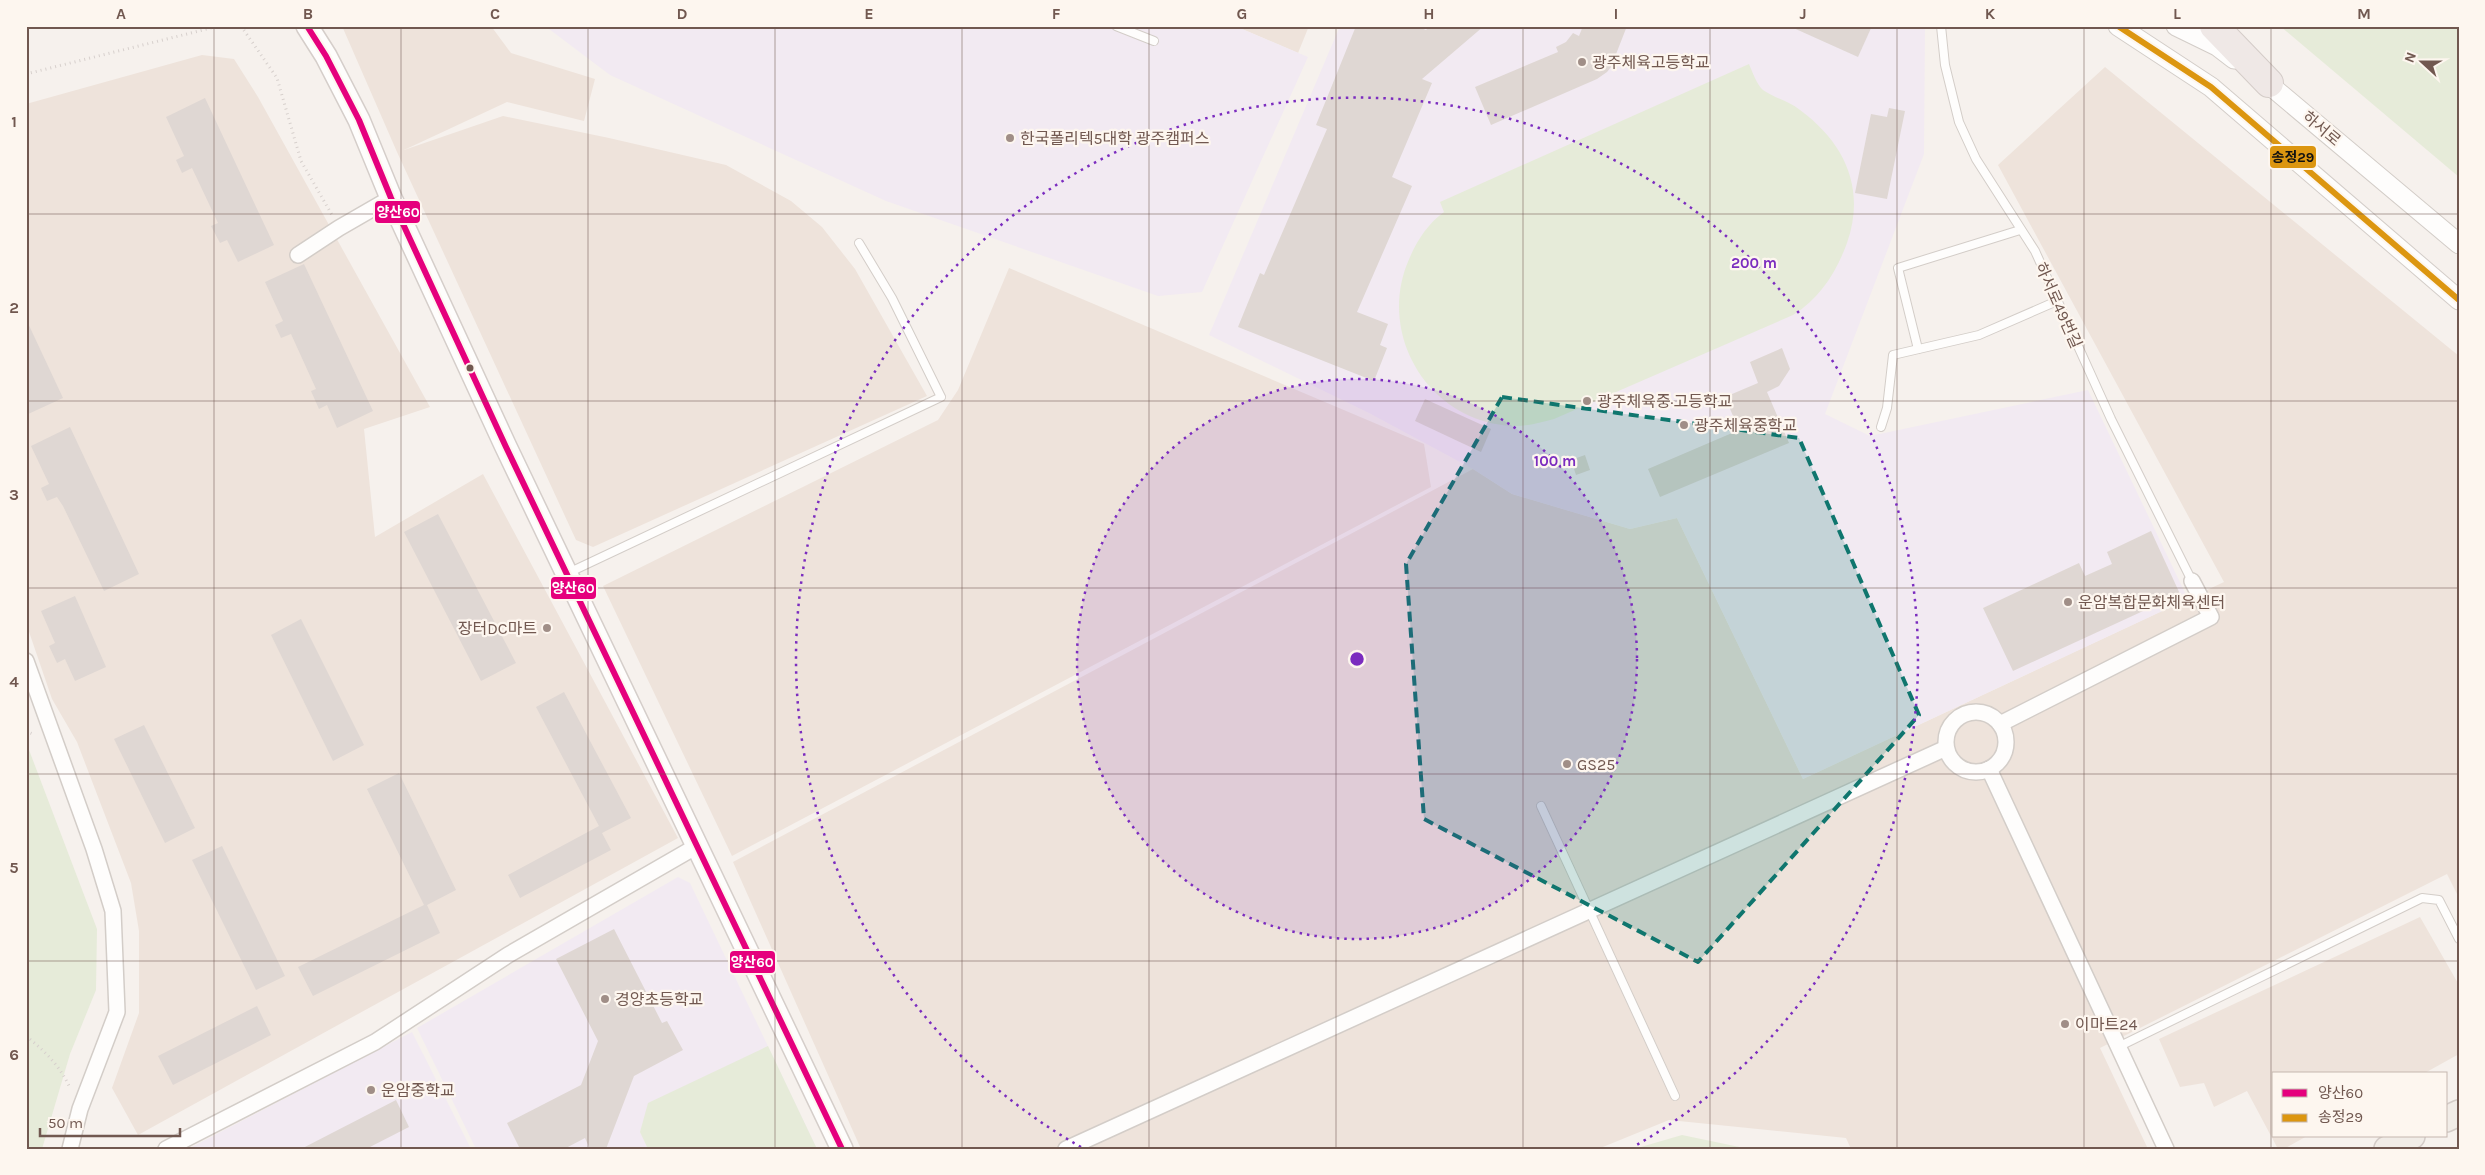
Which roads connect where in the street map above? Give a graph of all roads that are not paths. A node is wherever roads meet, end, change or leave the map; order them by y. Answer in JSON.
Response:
{"nodes":[{"id":1,"x":307,"y":26,"type":"edge"},
{"id":2,"x":1116,"y":26,"type":"edge"},
{"id":3,"x":1941,"y":26,"type":"edge"},
{"id":4,"x":2118,"y":26,"type":"edge"},
{"id":5,"x":2176,"y":26,"type":"edge"},
{"id":6,"x":2214,"y":26,"type":"edge"},
{"id":7,"x":1154,"y":41,"type":"dead end"},
{"id":8,"x":2269,"y":83,"type":"junction"},
{"id":9,"x":391,"y":198,"type":"junction"},
{"id":10,"x":2020,"y":230,"type":"junction"},
{"id":11,"x":859,"y":243,"type":"dead end"},
{"id":12,"x":2459,"y":244,"type":"edge"},
{"id":13,"x":298,"y":255,"type":"dead end"},
{"id":14,"x":2459,"y":300,"type":"edge"},
{"id":15,"x":2057,"y":301,"type":"junction"},
{"id":16,"x":1918,"y":349,"type":"junction"},
{"id":17,"x":1881,"y":427,"type":"dead end"},
{"id":18,"x":567,"y":574,"type":"junction"},
{"id":19,"x":2192,"y":581,"type":"joint"},
{"id":20,"x":26,"y":661,"type":"edge"},
{"id":21,"x":2000,"y":724,"type":"junction"},
{"id":22,"x":1946,"y":748,"type":"junction"},
{"id":23,"x":1989,"y":770,"type":"junction"},
{"id":24,"x":1541,"y":806,"type":"dead end"},
{"id":25,"x":697,"y":846,"type":"junction"},
{"id":26,"x":1589,"y":909,"type":"junction"},
{"id":27,"x":2459,"y":939,"type":"edge"},
{"id":28,"x":2118,"y":1047,"type":"junction"},
{"id":29,"x":1675,"y":1096,"type":"dead end"},
{"id":30,"x":2408,"y":1138,"type":"edge"},
{"id":31,"x":70,"y":1149,"type":"edge"},
{"id":32,"x":166,"y":1149,"type":"edge"},
{"id":33,"x":842,"y":1149,"type":"edge"},
{"id":34,"x":1066,"y":1149,"type":"edge"},
{"id":35,"x":2166,"y":1149,"type":"edge"},
{"id":36,"x":2388,"y":1149,"type":"edge"}],
"edges":[{"from":1,"to":9,"type":"main road"},
{"from":2,"to":7,"type":"lane"},
{"from":3,"to":10,"type":"lane","name":"하서로49번길"},
{"from":4,"to":14,"type":"street"},
{"from":5,"to":8,"type":"street","name":"하서로"},
{"from":6,"to":8,"type":"highway"},
{"from":8,"to":12,"type":"street","name":"하서로"},
{"from":9,"to":13,"type":"street"},
{"from":9,"to":18,"type":"main road"},
{"from":10,"to":15,"type":"lane","name":"하서로49번길"},
{"from":10,"to":16,"type":"lane"},
{"from":11,"to":18,"type":"lane"},
{"from":15,"to":16,"type":"lane"},
{"from":15,"to":19,"type":"lane","name":"하서로49번길"},
{"from":16,"to":17,"type":"lane"},
{"from":18,"to":25,"type":"main road"},
{"from":19,"to":21,"type":"street"},
{"from":20,"to":31,"type":"street"},
{"from":21,"to":22,"type":"street"},
{"from":21,"to":23,"type":"street"},
{"from":22,"to":23,"type":"street"},
{"from":22,"to":26,"type":"street"},
{"from":23,"to":28,"type":"street"},
{"from":24,"to":26,"type":"lane"},
{"from":25,"to":32,"type":"street"},
{"from":25,"to":33,"type":"main road"},
{"from":26,"to":29,"type":"lane"},
{"from":26,"to":34,"type":"street"},
{"from":27,"to":28,"type":"lane"},
{"from":28,"to":35,"type":"street"},
{"from":30,"to":36,"type":"main road"}]}
